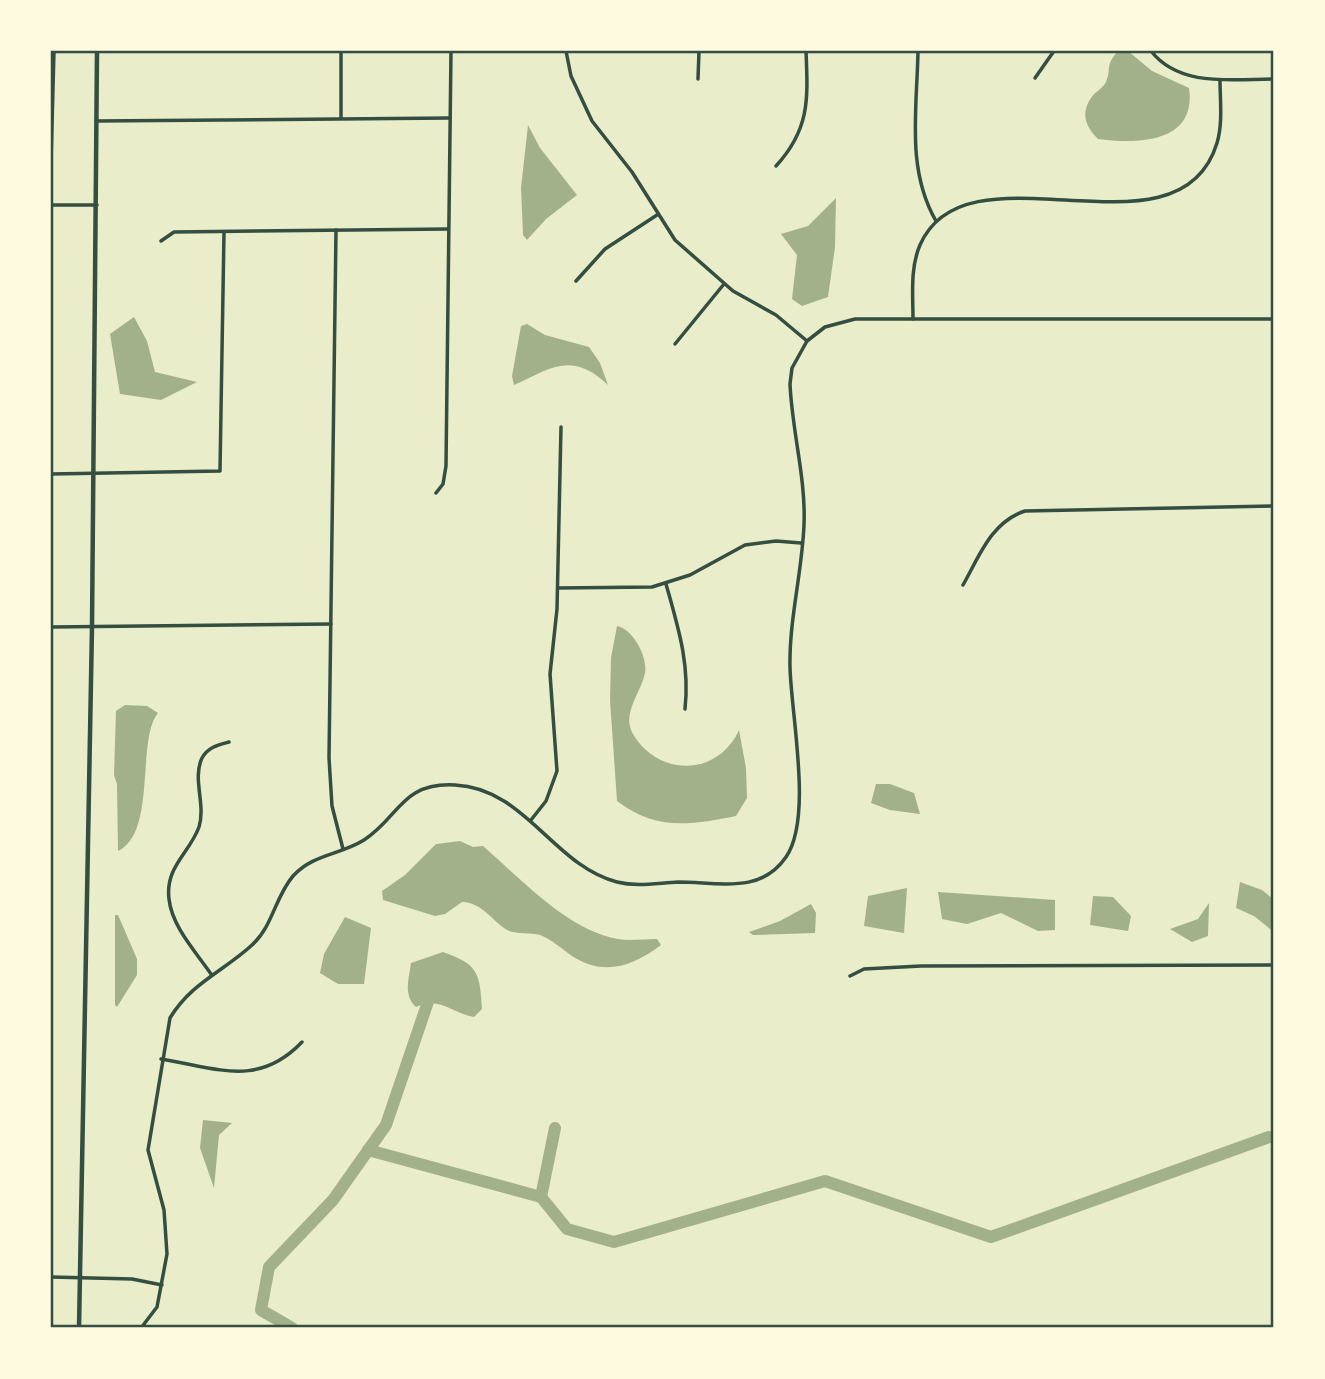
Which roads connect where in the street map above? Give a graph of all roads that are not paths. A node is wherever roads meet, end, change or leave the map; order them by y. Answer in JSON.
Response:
{"nodes":[{"id":1,"x":54,"y":51,"type":"edge"},
{"id":2,"x":97,"y":51,"type":"edge"},
{"id":3,"x":341,"y":51,"type":"edge"},
{"id":4,"x":451,"y":51,"type":"edge"},
{"id":5,"x":566,"y":51,"type":"edge"},
{"id":6,"x":699,"y":51,"type":"edge"},
{"id":7,"x":806,"y":51,"type":"edge"},
{"id":8,"x":918,"y":51,"type":"edge"},
{"id":9,"x":1055,"y":51,"type":"edge"},
{"id":10,"x":1151,"y":51,"type":"edge"},
{"id":11,"x":1035,"y":78,"type":"dead end"},
{"id":12,"x":698,"y":79,"type":"dead end"},
{"id":13,"x":1220,"y":79,"type":"junction"},
{"id":14,"x":1274,"y":79,"type":"edge"},
{"id":15,"x":341,"y":118,"type":"junction"},
{"id":16,"x":450,"y":118,"type":"junction"},
{"id":17,"x":96,"y":121,"type":"junction"},
{"id":18,"x":51,"y":162,"type":"edge"},
{"id":19,"x":776,"y":166,"type":"dead end"},
{"id":20,"x":51,"y":205,"type":"edge"},
{"id":21,"x":97,"y":205,"type":"junction"},
{"id":22,"x":657,"y":215,"type":"junction"},
{"id":23,"x":936,"y":221,"type":"junction"},
{"id":24,"x":448,"y":229,"type":"junction"},
{"id":25,"x":336,"y":230,"type":"junction"},
{"id":26,"x":224,"y":232,"type":"junction"},
{"id":27,"x":161,"y":241,"type":"dead end"},
{"id":28,"x":576,"y":281,"type":"dead end"},
{"id":29,"x":724,"y":284,"type":"junction"},
{"id":30,"x":914,"y":319,"type":"junction"},
{"id":31,"x":1274,"y":319,"type":"edge"},
{"id":32,"x":807,"y":341,"type":"junction"},
{"id":33,"x":675,"y":344,"type":"dead end"},
{"id":34,"x":561,"y":427,"type":"dead end"},
{"id":35,"x":94,"y":473,"type":"junction"},
{"id":36,"x":51,"y":474,"type":"edge"},
{"id":37,"x":436,"y":493,"type":"dead end"},
{"id":38,"x":1274,"y":506,"type":"edge"},
{"id":39,"x":802,"y":544,"type":"junction"},
{"id":40,"x":666,"y":584,"type":"junction"},
{"id":41,"x":963,"y":585,"type":"dead end"},
{"id":42,"x":558,"y":588,"type":"junction"},
{"id":43,"x":331,"y":624,"type":"junction"},
{"id":44,"x":51,"y":627,"type":"edge"},
{"id":45,"x":92,"y":627,"type":"junction"},
{"id":46,"x":685,"y":709,"type":"dead end"},
{"id":47,"x":229,"y":741,"type":"dead end"},
{"id":48,"x":531,"y":820,"type":"junction"},
{"id":49,"x":343,"y":849,"type":"junction"},
{"id":50,"x":1274,"y":965,"type":"edge"},
{"id":51,"x":211,"y":974,"type":"junction"},
{"id":52,"x":850,"y":976,"type":"dead end"},
{"id":53,"x":302,"y":1042,"type":"dead end"},
{"id":54,"x":161,"y":1059,"type":"junction"},
{"id":55,"x":51,"y":1277,"type":"edge"},
{"id":56,"x":80,"y":1278,"type":"junction"},
{"id":57,"x":162,"y":1285,"type":"junction"},
{"id":58,"x":79,"y":1328,"type":"edge"},
{"id":59,"x":141,"y":1328,"type":"edge"}],
"edges":[{"from":1,"to":18,"type":"street"},
{"from":2,"to":17,"type":"street"},
{"from":3,"to":15,"type":"street"},
{"from":4,"to":16,"type":"street"},
{"from":5,"to":22,"type":"street"},
{"from":6,"to":12,"type":"street"},
{"from":7,"to":19,"type":"street"},
{"from":8,"to":23,"type":"street"},
{"from":9,"to":11,"type":"street"},
{"from":10,"to":13,"type":"street"},
{"from":13,"to":14,"type":"street"},
{"from":13,"to":23,"type":"street"},
{"from":15,"to":16,"type":"street"},
{"from":15,"to":17,"type":"street"},
{"from":16,"to":24,"type":"street"},
{"from":17,"to":21,"type":"street"},
{"from":20,"to":21,"type":"street"},
{"from":21,"to":35,"type":"street"},
{"from":22,"to":28,"type":"street"},
{"from":22,"to":29,"type":"street"},
{"from":23,"to":30,"type":"street"},
{"from":24,"to":25,"type":"street"},
{"from":24,"to":37,"type":"street"},
{"from":25,"to":26,"type":"street"},
{"from":25,"to":43,"type":"street"},
{"from":26,"to":27,"type":"street"},
{"from":26,"to":35,"type":"street"},
{"from":29,"to":32,"type":"street"},
{"from":29,"to":33,"type":"street"},
{"from":30,"to":31,"type":"street"},
{"from":30,"to":32,"type":"street"},
{"from":32,"to":39,"type":"street"},
{"from":34,"to":42,"type":"street"},
{"from":35,"to":36,"type":"street"},
{"from":35,"to":45,"type":"street"},
{"from":38,"to":41,"type":"street"},
{"from":39,"to":40,"type":"street"},
{"from":39,"to":48,"type":"street"},
{"from":40,"to":42,"type":"street"},
{"from":40,"to":46,"type":"street"},
{"from":42,"to":48,"type":"street"},
{"from":43,"to":45,"type":"street"},
{"from":43,"to":49,"type":"street"},
{"from":44,"to":45,"type":"street"},
{"from":45,"to":56,"type":"street"},
{"from":47,"to":51,"type":"street"},
{"from":48,"to":49,"type":"street"},
{"from":49,"to":51,"type":"street"},
{"from":50,"to":52,"type":"street"},
{"from":51,"to":54,"type":"street"},
{"from":53,"to":54,"type":"street"},
{"from":54,"to":57,"type":"street"},
{"from":55,"to":56,"type":"street"},
{"from":56,"to":57,"type":"street"},
{"from":56,"to":58,"type":"street"},
{"from":57,"to":59,"type":"street"}]}
